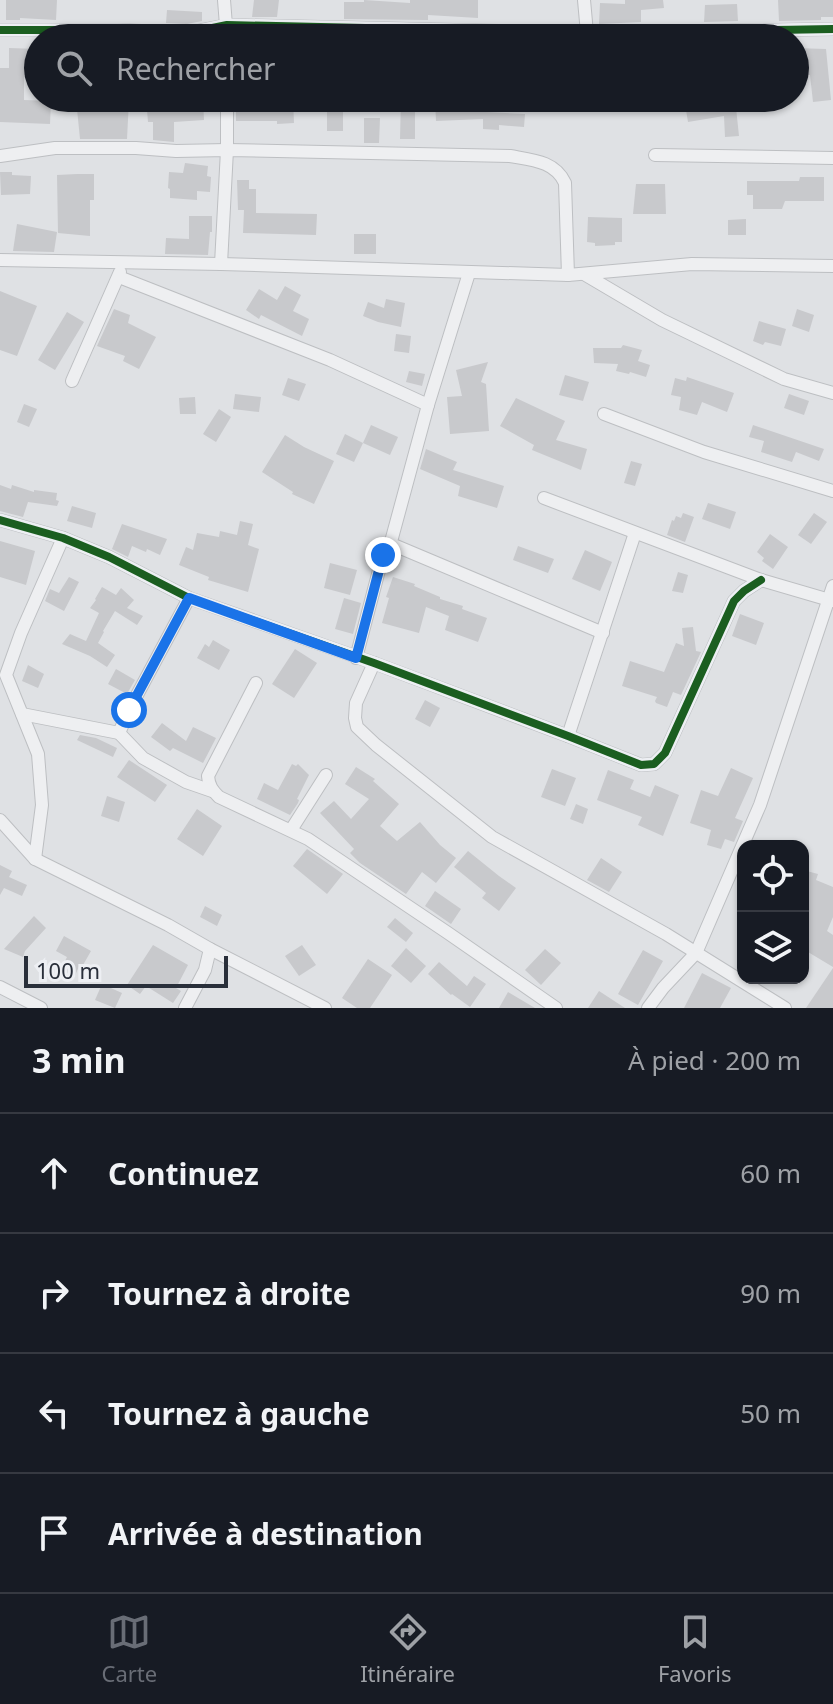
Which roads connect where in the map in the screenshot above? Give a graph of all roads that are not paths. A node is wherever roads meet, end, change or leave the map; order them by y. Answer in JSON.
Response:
{"nodes":[{"id":1,"x":224,"y":0,"type":"edge"},
{"id":2,"x":584,"y":0,"type":"edge"},
{"id":3,"x":226,"y":24,"type":"edge"},
{"id":4,"x":586,"y":24,"type":"edge"},
{"id":5,"x":809,"y":29,"type":"edge"},
{"id":6,"x":833,"y":29,"type":"edge"},
{"id":7,"x":0,"y":30,"type":"edge"},
{"id":8,"x":24,"y":30,"type":"edge"},
{"id":9,"x":227,"y":112,"type":"edge"},
{"id":10,"x":227,"y":150,"type":"junction"},
{"id":11,"x":655,"y":155,"type":"dead end"},
{"id":12,"x":0,"y":156,"type":"edge"},
{"id":13,"x":833,"y":158,"type":"edge"},
{"id":14,"x":0,"y":260,"type":"edge"},
{"id":15,"x":124,"y":262,"type":"junction"},
{"id":16,"x":221,"y":264,"type":"junction"},
{"id":17,"x":833,"y":266,"type":"edge"},
{"id":18,"x":469,"y":273,"type":"junction"},
{"id":19,"x":583,"y":273,"type":"junction"},
{"id":20,"x":568,"y":275,"type":"junction"},
{"id":21,"x":119,"y":277,"type":"junction"},
{"id":22,"x":72,"y":381,"type":"dead end"},
{"id":23,"x":833,"y":393,"type":"edge"},
{"id":24,"x":428,"y":405,"type":"junction"},
{"id":25,"x":604,"y":414,"type":"dead end"},
{"id":26,"x":833,"y":491,"type":"edge"},
{"id":27,"x":544,"y":498,"type":"dead end"},
{"id":28,"x":0,"y":520,"type":"edge"},
{"id":29,"x":635,"y":533,"type":"junction"},
{"id":30,"x":63,"y":538,"type":"junction"},
{"id":31,"x":389,"y":549,"type":"junction"},
{"id":32,"x":761,"y":580,"type":"junction"},
{"id":33,"x":832,"y":595,"type":"edge"},
{"id":34,"x":189,"y":598,"type":"junction"},
{"id":35,"x":603,"y":633,"type":"junction"},
{"id":36,"x":356,"y":658,"type":"junction"},
{"id":37,"x":374,"y":663,"type":"junction"},
{"id":38,"x":3,"y":675,"type":"edge"},
{"id":39,"x":256,"y":683,"type":"dead end"},
{"id":40,"x":22,"y":714,"type":"junction"},
{"id":41,"x":119,"y":733,"type":"junction"},
{"id":42,"x":568,"y":736,"type":"junction"},
{"id":43,"x":326,"y":775,"type":"dead end"},
{"id":44,"x":212,"y":791,"type":"junction"},
{"id":45,"x":0,"y":820,"type":"edge"},
{"id":46,"x":291,"y":830,"type":"junction"},
{"id":47,"x":35,"y":859,"type":"junction"},
{"id":48,"x":210,"y":949,"type":"junction"},
{"id":49,"x":696,"y":953,"type":"junction"},
{"id":50,"x":0,"y":987,"type":"edge"},
{"id":51,"x":41,"y":1008,"type":"edge"},
{"id":52,"x":185,"y":1008,"type":"edge"},
{"id":53,"x":325,"y":1008,"type":"edge"},
{"id":54,"x":556,"y":1008,"type":"edge"},
{"id":55,"x":648,"y":1008,"type":"edge"},
{"id":56,"x":785,"y":1008,"type":"edge"}],
"edges":[{"from":1,"to":3,"type":"street"},
{"from":2,"to":4,"type":"street"},
{"from":5,"to":6,"type":"street"},
{"from":7,"to":8,"type":"street"},
{"from":9,"to":10,"type":"street"},
{"from":10,"to":12,"type":"street"},
{"from":10,"to":16,"type":"street"},
{"from":10,"to":20,"type":"street"},
{"from":11,"to":13,"type":"street"},
{"from":14,"to":15,"type":"street"},
{"from":15,"to":16,"type":"street"},
{"from":15,"to":21,"type":"street"},
{"from":16,"to":18,"type":"street"},
{"from":17,"to":19,"type":"street"},
{"from":18,"to":20,"type":"street"},
{"from":18,"to":24,"type":"street"},
{"from":19,"to":20,"type":"street"},
{"from":19,"to":23,"type":"street"},
{"from":21,"to":22,"type":"street"},
{"from":21,"to":24,"type":"street"},
{"from":24,"to":31,"type":"street"},
{"from":25,"to":26,"type":"street"},
{"from":27,"to":29,"type":"street"},
{"from":28,"to":30,"type":"street"},
{"from":29,"to":32,"type":"street"},
{"from":29,"to":35,"type":"street"},
{"from":30,"to":34,"type":"street"},
{"from":30,"to":38,"type":"street"},
{"from":31,"to":35,"type":"street"},
{"from":31,"to":36,"type":"street"},
{"from":32,"to":33,"type":"street"},
{"from":32,"to":42,"type":"street"},
{"from":33,"to":49,"type":"street"},
{"from":34,"to":36,"type":"street"},
{"from":34,"to":41,"type":"street"},
{"from":35,"to":42,"type":"street"},
{"from":36,"to":37,"type":"street"},
{"from":37,"to":42,"type":"street"},
{"from":37,"to":49,"type":"street"},
{"from":38,"to":40,"type":"street"},
{"from":39,"to":44,"type":"street"},
{"from":40,"to":41,"type":"street"},
{"from":40,"to":47,"type":"street"},
{"from":41,"to":44,"type":"street"},
{"from":43,"to":46,"type":"street"},
{"from":44,"to":46,"type":"street"},
{"from":45,"to":47,"type":"street"},
{"from":46,"to":54,"type":"street"},
{"from":47,"to":48,"type":"street"},
{"from":48,"to":52,"type":"street"},
{"from":48,"to":53,"type":"street"},
{"from":49,"to":55,"type":"street"},
{"from":49,"to":56,"type":"street"},
{"from":50,"to":51,"type":"street"}]}
